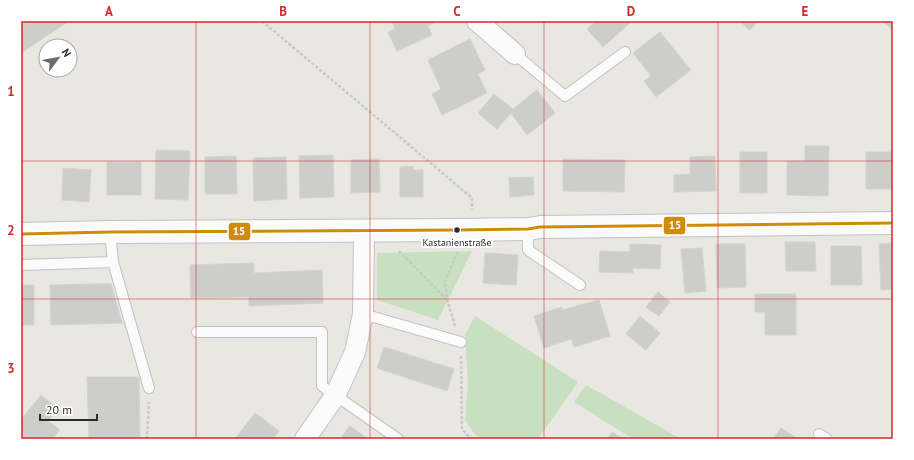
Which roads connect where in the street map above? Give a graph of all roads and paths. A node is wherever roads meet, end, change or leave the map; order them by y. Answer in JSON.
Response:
{"nodes":[{"id":1,"x":262,"y":21,"type":"edge"},
{"id":2,"x":476,"y":21,"type":"edge"},
{"id":3,"x":625,"y":52,"type":"dead end"},
{"id":4,"x":515,"y":54,"type":"joint"},
{"id":5,"x":893,"y":222,"type":"edge"},
{"id":6,"x":473,"y":229,"type":"junction"},
{"id":7,"x":528,"y":229,"type":"junction"},
{"id":8,"x":364,"y":231,"type":"junction"},
{"id":9,"x":110,"y":232,"type":"junction"},
{"id":10,"x":21,"y":234,"type":"edge"},
{"id":11,"x":394,"y":246,"type":"dead end"},
{"id":12,"x":113,"y":262,"type":"junction"},
{"id":13,"x":21,"y":264,"type":"edge"},
{"id":14,"x":580,"y":285,"type":"dead end"},
{"id":15,"x":446,"y":299,"type":"dead end"},
{"id":16,"x":363,"y":314,"type":"junction"},
{"id":17,"x":196,"y":332,"type":"dead end"},
{"id":18,"x":461,"y":342,"type":"dead end"},
{"id":19,"x":149,"y":388,"type":"joint"},
{"id":20,"x":335,"y":396,"type":"junction"},
{"id":21,"x":147,"y":439,"type":"edge"},
{"id":22,"x":305,"y":439,"type":"edge"},
{"id":23,"x":398,"y":439,"type":"edge"}],
"edges":[{"from":1,"to":6,"type":"path"},
{"from":2,"to":4,"type":"street"},
{"from":3,"to":4,"type":"lane"},
{"from":5,"to":7,"type":"street"},
{"from":6,"to":7,"type":"street"},
{"from":6,"to":8,"type":"street"},
{"from":7,"to":14,"type":"lane"},
{"from":8,"to":9,"type":"street"},
{"from":8,"to":16,"type":"street"},
{"from":9,"to":10,"type":"street"},
{"from":9,"to":12,"type":"lane"},
{"from":11,"to":15,"type":"path"},
{"from":12,"to":13,"type":"lane"},
{"from":12,"to":19,"type":"lane"},
{"from":16,"to":18,"type":"lane"},
{"from":16,"to":20,"type":"street"},
{"from":17,"to":20,"type":"lane"},
{"from":19,"to":21,"type":"path"},
{"from":20,"to":22,"type":"street"},
{"from":20,"to":23,"type":"lane"}]}
